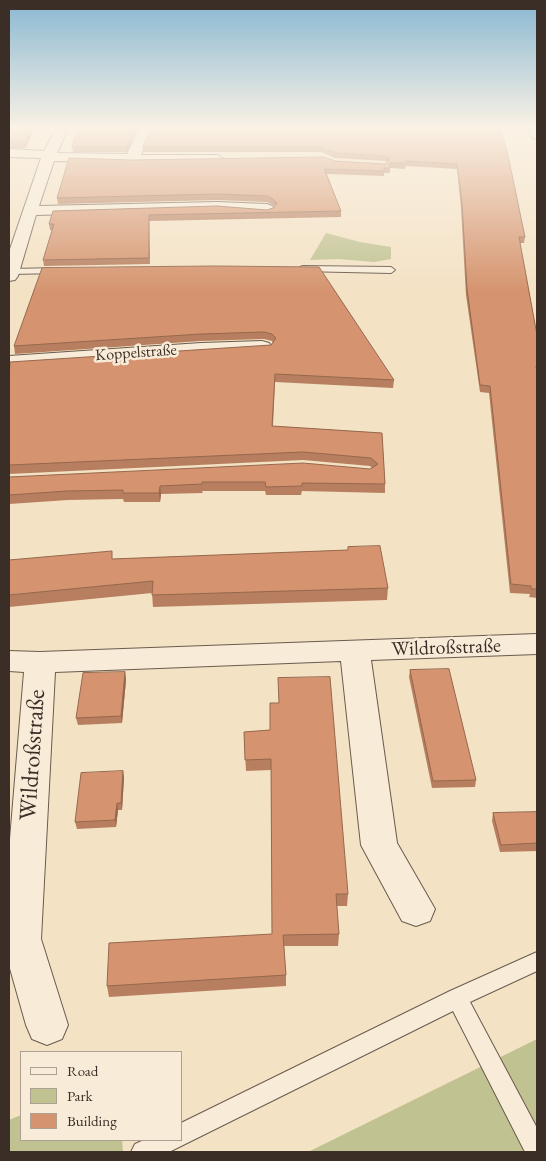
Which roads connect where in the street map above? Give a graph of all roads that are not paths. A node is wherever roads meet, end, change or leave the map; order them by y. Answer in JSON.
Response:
{"nodes":[{"id":1,"x":39,"y":183,"type":"edge"},
{"id":2,"x":267,"y":208,"type":"edge"},
{"id":3,"x":30,"y":211,"type":"junction"},
{"id":4,"x":295,"y":269,"type":"edge"},
{"id":5,"x":390,"y":270,"type":"dead end"},
{"id":6,"x":68,"y":271,"type":"edge"},
{"id":7,"x":9,"y":274,"type":"edge"},
{"id":8,"x":264,"y":347,"type":"edge"},
{"id":9,"x":9,"y":362,"type":"edge"},
{"id":10,"x":537,"y":644,"type":"edge"},
{"id":11,"x":355,"y":651,"type":"junction"},
{"id":12,"x":24,"y":661,"type":"edge"},
{"id":13,"x":416,"y":908,"type":"dead end"},
{"id":14,"x":537,"y":961,"type":"edge"},
{"id":15,"x":457,"y":998,"type":"junction"},
{"id":16,"x":47,"y":1025,"type":"dead end"},
{"id":17,"x":182,"y":1134,"type":"edge"},
{"id":18,"x":168,"y":1141,"type":"edge"},
{"id":19,"x":537,"y":1151,"type":"edge"},
{"id":20,"x":143,"y":1152,"type":"edge"}],
"edges":[{"from":1,"to":3,"type":"street"},
{"from":2,"to":3,"type":"street"},
{"from":3,"to":7,"type":"street"},
{"from":4,"to":5,"type":"lane"},
{"from":6,"to":7,"type":"lane"},
{"from":8,"to":9,"type":"street","name":"Koppelstraße"},
{"from":10,"to":11,"type":"street","name":"Wildroßstraße"},
{"from":11,"to":12,"type":"street","name":"Wildroßstraße"},
{"from":11,"to":13,"type":"street"},
{"from":12,"to":16,"type":"street","name":"Wildroßstraße"},
{"from":14,"to":15,"type":"lane"},
{"from":15,"to":17,"type":"lane"},
{"from":15,"to":19,"type":"lane"},
{"from":18,"to":20,"type":"lane"}]}
